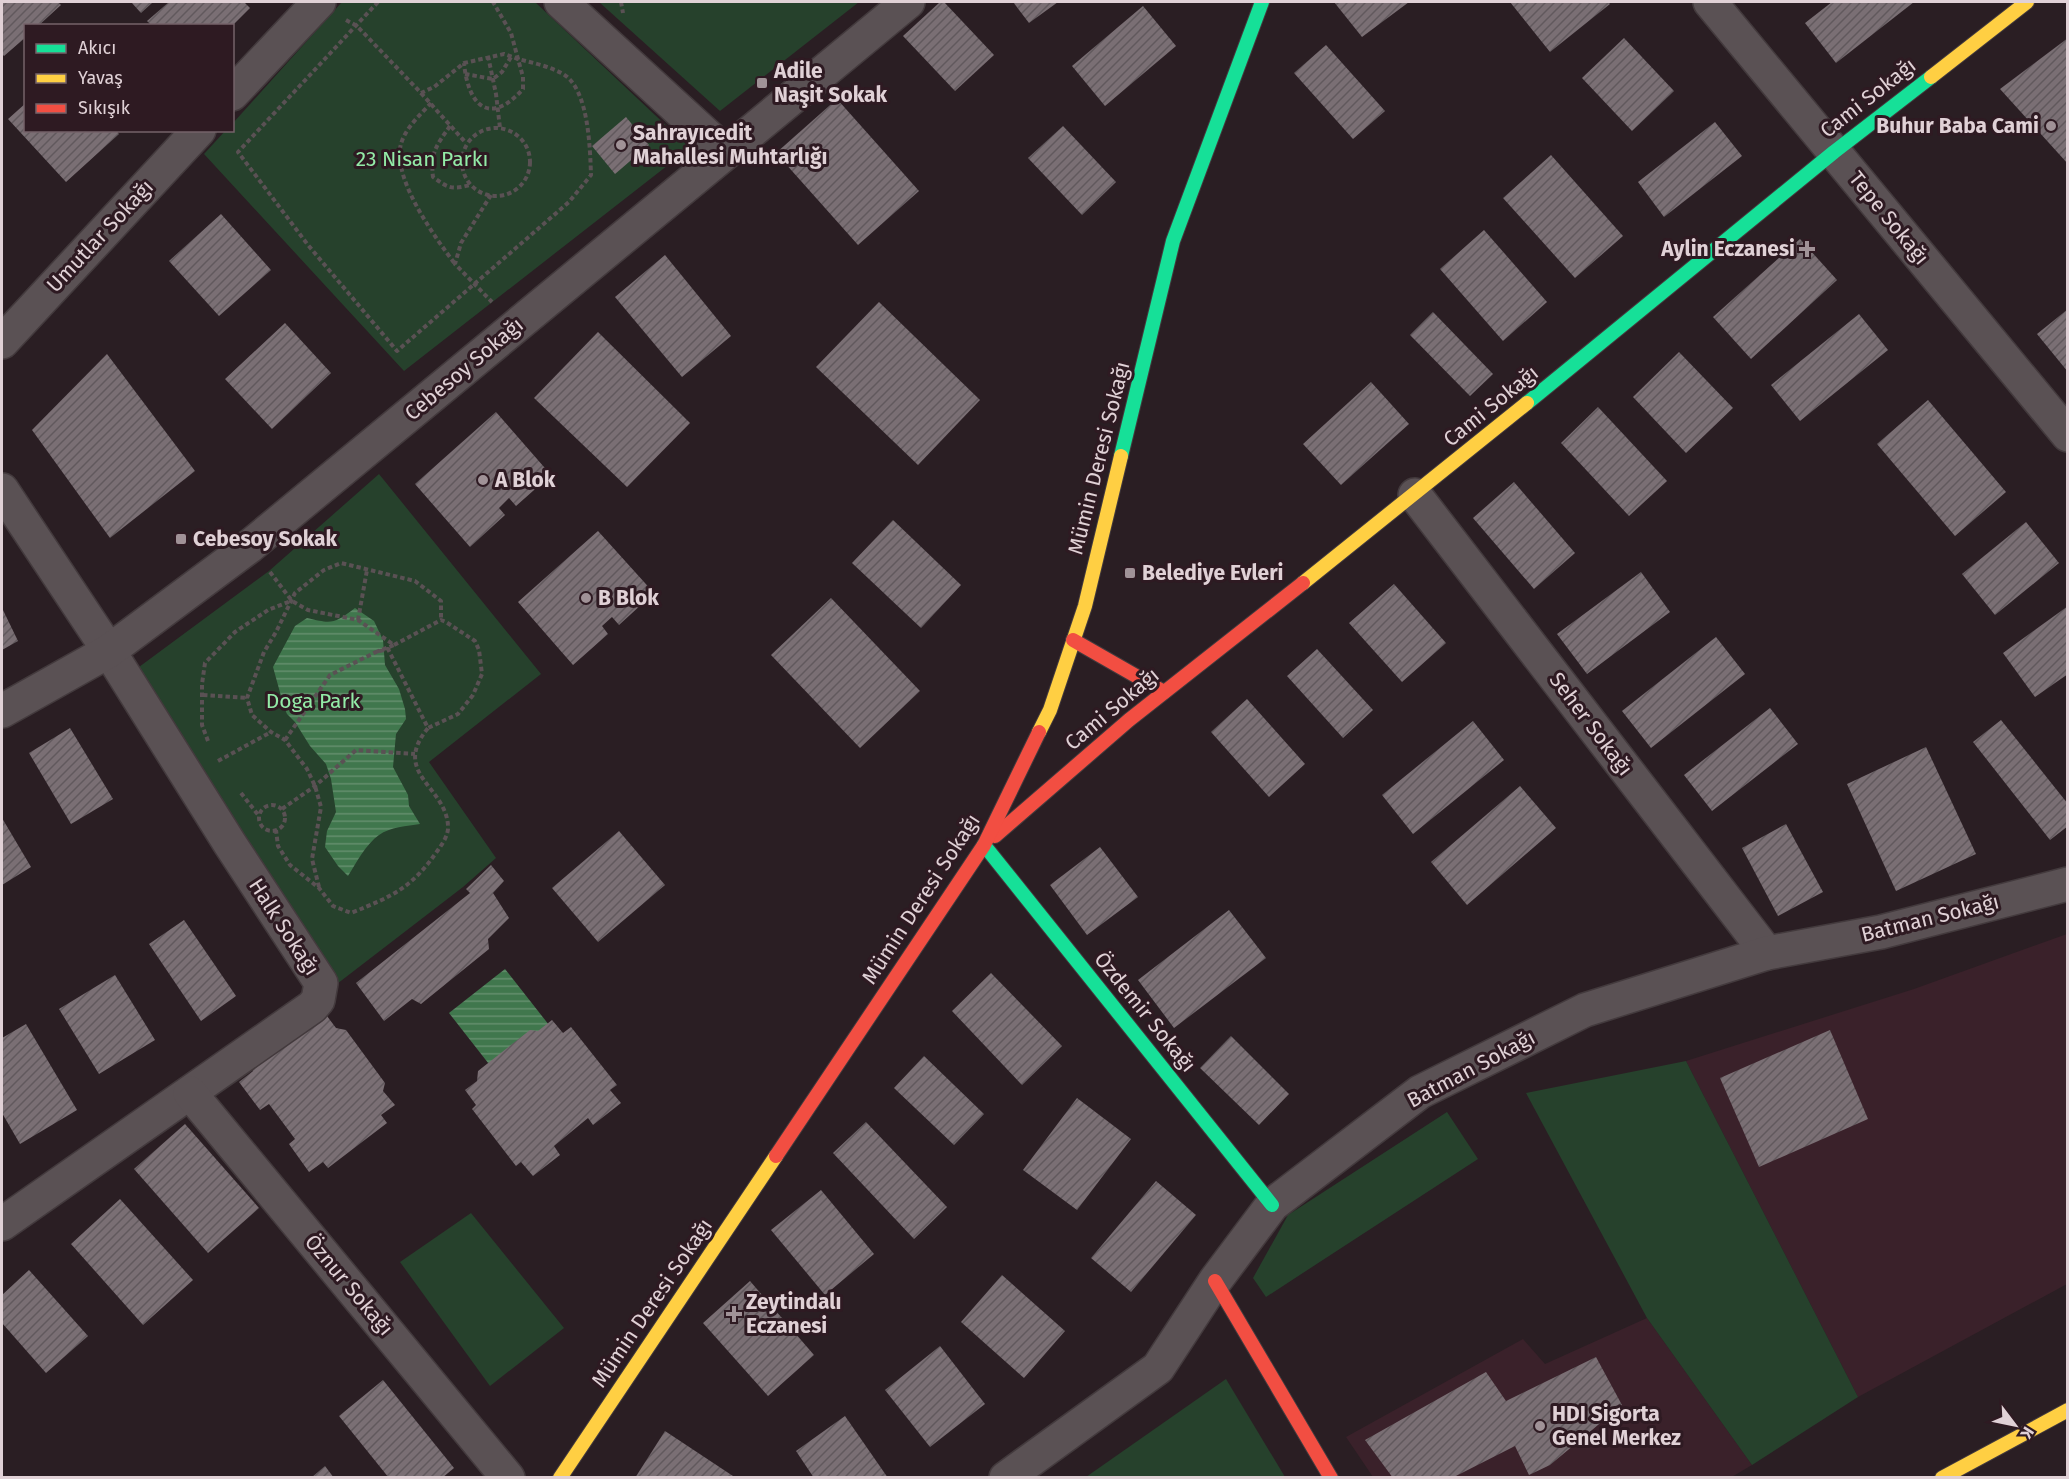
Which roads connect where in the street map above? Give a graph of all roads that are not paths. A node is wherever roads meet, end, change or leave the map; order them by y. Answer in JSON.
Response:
{"nodes":[{"id":1,"x":319,"y":2,"type":"edge"},
{"id":2,"x":561,"y":2,"type":"edge"},
{"id":3,"x":908,"y":2,"type":"edge"},
{"id":4,"x":1262,"y":2,"type":"edge"},
{"id":5,"x":1710,"y":2,"type":"edge"},
{"id":6,"x":2027,"y":2,"type":"edge"},
{"id":7,"x":234,"y":92,"type":"edge"},
{"id":8,"x":197,"y":132,"type":"edge"},
{"id":9,"x":725,"y":152,"type":"junction"},
{"id":10,"x":1834,"y":152,"type":"junction"},
{"id":11,"x":2,"y":342,"type":"edge"},
{"id":12,"x":2067,"y":435,"type":"edge"},
{"id":13,"x":2,"y":490,"type":"edge"},
{"id":14,"x":1415,"y":495,"type":"junction"},
{"id":15,"x":1073,"y":640,"type":"junction"},
{"id":16,"x":110,"y":651,"type":"junction"},
{"id":17,"x":1164,"y":692,"type":"junction"},
{"id":18,"x":2,"y":711,"type":"edge"},
{"id":19,"x":984,"y":845,"type":"junction"},
{"id":20,"x":2067,"y":884,"type":"edge"},
{"id":21,"x":1767,"y":953,"type":"junction"},
{"id":22,"x":190,"y":1093,"type":"junction"},
{"id":23,"x":1272,"y":1205,"type":"junction"},
{"id":24,"x":2,"y":1224,"type":"edge"},
{"id":25,"x":1209,"y":1298,"type":"junction"},
{"id":26,"x":2067,"y":1410,"type":"edge"},
{"id":27,"x":508,"y":1478,"type":"edge"},
{"id":28,"x":560,"y":1478,"type":"edge"},
{"id":29,"x":1006,"y":1478,"type":"edge"},
{"id":30,"x":1331,"y":1478,"type":"edge"},
{"id":31,"x":1942,"y":1478,"type":"edge"}],
"edges":[{"from":1,"to":7,"type":"street"},
{"from":2,"to":9,"type":"street"},
{"from":3,"to":9,"type":"street","name":"Cebesoy Sokağı"},
{"from":4,"to":15,"type":"main road","name":"Mümin Deresi Sokağı"},
{"from":5,"to":10,"type":"street","name":"Tepe Sokağı"},
{"from":6,"to":10,"type":"main road","name":"Cami Sokağı"},
{"from":8,"to":11,"type":"street","name":"Umutlar Sokağı"},
{"from":9,"to":16,"type":"street","name":"Cebesoy Sokağı"},
{"from":10,"to":12,"type":"street","name":"Tepe Sokağı"},
{"from":10,"to":14,"type":"main road","name":"Cami Sokağı"},
{"from":13,"to":16,"type":"street"},
{"from":14,"to":17,"type":"main road","name":"Cami Sokağı"},
{"from":14,"to":21,"type":"street","name":"Seher Sokağı"},
{"from":15,"to":17,"type":"main road"},
{"from":15,"to":19,"type":"main road","name":"Mümin Deresi Sokağı"},
{"from":16,"to":18,"type":"street","name":"Cebesoy Sokağı"},
{"from":16,"to":22,"type":"street","name":"Halk Sokağı"},
{"from":17,"to":19,"type":"main road","name":"Cami Sokağı"},
{"from":19,"to":23,"type":"main road","name":"Özdemir Sokağı"},
{"from":19,"to":28,"type":"main road","name":"Mümin Deresi Sokağı"},
{"from":20,"to":21,"type":"street","name":"Batman Sokağı"},
{"from":21,"to":23,"type":"street","name":"Batman Sokağı"},
{"from":22,"to":24,"type":"street","name":"Halk Sokağı"},
{"from":22,"to":27,"type":"street","name":"Öznur Sokağı"},
{"from":23,"to":25,"type":"street","name":"Batman Sokağı"},
{"from":25,"to":29,"type":"street","name":"Batman Sokağı"},
{"from":25,"to":30,"type":"main road"},
{"from":26,"to":31,"type":"main road"}]}
